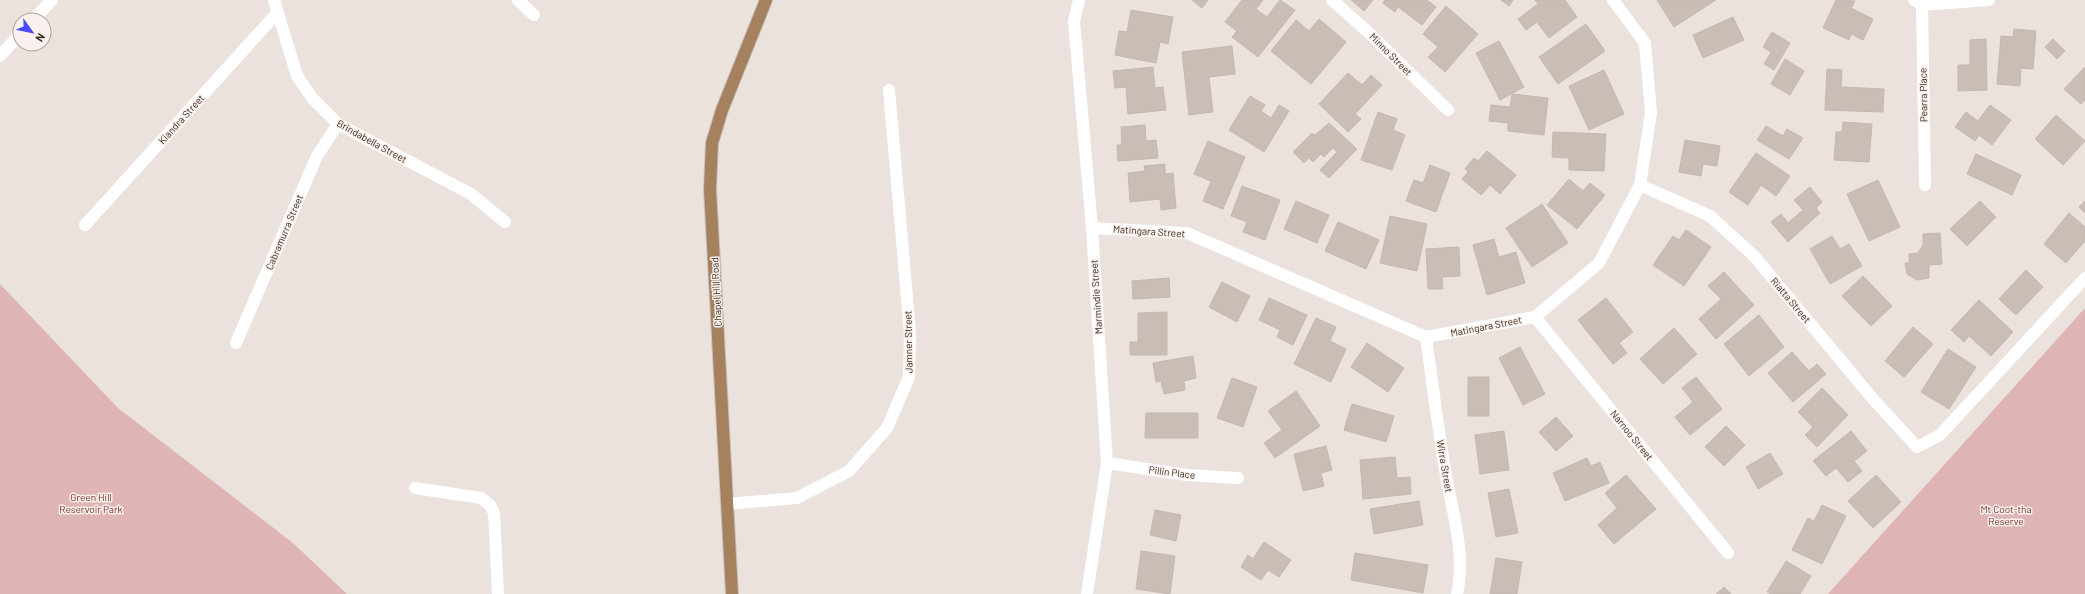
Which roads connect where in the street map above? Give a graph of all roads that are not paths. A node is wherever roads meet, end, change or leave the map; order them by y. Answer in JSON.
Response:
{"nodes":[{"id":1,"x":52,"y":0,"type":"edge"},
{"id":2,"x":274,"y":0,"type":"edge"},
{"id":3,"x":518,"y":0,"type":"edge"},
{"id":4,"x":766,"y":0,"type":"edge"},
{"id":5,"x":1079,"y":0,"type":"edge"},
{"id":6,"x":1332,"y":0,"type":"edge"},
{"id":7,"x":1613,"y":0,"type":"edge"},
{"id":8,"x":1989,"y":0,"type":"edge"},
{"id":9,"x":1918,"y":3,"type":"edge"},
{"id":10,"x":41,"y":12,"type":"edge"},
{"id":11,"x":277,"y":13,"type":"junction"},
{"id":12,"x":534,"y":15,"type":"dead end"},
{"id":13,"x":12,"y":43,"type":"edge"},
{"id":14,"x":0,"y":56,"type":"edge"},
{"id":15,"x":889,"y":90,"type":"dead end"},
{"id":16,"x":1448,"y":110,"type":"dead end"},
{"id":17,"x":338,"y":124,"type":"junction"},
{"id":18,"x":1640,"y":185,"type":"junction"},
{"id":19,"x":1925,"y":185,"type":"dead end"},
{"id":20,"x":506,"y":222,"type":"dead end"},
{"id":21,"x":85,"y":225,"type":"dead end"},
{"id":22,"x":1092,"y":228,"type":"junction"},
{"id":23,"x":2085,"y":278,"type":"edge"},
{"id":24,"x":1535,"y":317,"type":"junction"},
{"id":25,"x":1426,"y":337,"type":"junction"},
{"id":26,"x":236,"y":343,"type":"dead end"},
{"id":27,"x":1106,"y":463,"type":"junction"},
{"id":28,"x":1238,"y":478,"type":"dead end"},
{"id":29,"x":415,"y":488,"type":"dead end"},
{"id":30,"x":727,"y":504,"type":"junction"},
{"id":31,"x":1728,"y":553,"type":"dead end"},
{"id":32,"x":498,"y":594,"type":"edge"},
{"id":33,"x":732,"y":594,"type":"edge"},
{"id":34,"x":1087,"y":594,"type":"edge"},
{"id":35,"x":1457,"y":594,"type":"edge"}],
"edges":[{"from":1,"to":10,"type":"street"},
{"from":2,"to":11,"type":"street","name":"Brindabella Street"},
{"from":3,"to":12,"type":"street"},
{"from":4,"to":30,"type":"main road","name":"Chapel Hill Road"},
{"from":5,"to":22,"type":"street","name":"Marmindie Street"},
{"from":6,"to":16,"type":"street","name":"Minno Street"},
{"from":7,"to":18,"type":"street","name":"Matingara Street"},
{"from":8,"to":9,"type":"street"},
{"from":9,"to":19,"type":"street","name":"Pearra Place"},
{"from":11,"to":17,"type":"street","name":"Brindabella Street"},
{"from":11,"to":21,"type":"street","name":"Kiandra Street"},
{"from":13,"to":14,"type":"street"},
{"from":15,"to":30,"type":"street","name":"Jamner Street"},
{"from":17,"to":20,"type":"street","name":"Brindabella Street"},
{"from":17,"to":26,"type":"street","name":"Cabramurra Street"},
{"from":18,"to":23,"type":"street","name":"Riatta Street"},
{"from":18,"to":24,"type":"street","name":"Matingara Street"},
{"from":22,"to":25,"type":"street","name":"Matingara Street"},
{"from":22,"to":27,"type":"street","name":"Marmindie Street"},
{"from":24,"to":25,"type":"street","name":"Matingara Street"},
{"from":24,"to":31,"type":"street","name":"Narnoo Street"},
{"from":25,"to":35,"type":"street","name":"Wirra Street"},
{"from":27,"to":28,"type":"street","name":"Pillin Place"},
{"from":27,"to":34,"type":"street","name":"Marmindie Street"},
{"from":29,"to":32,"type":"street"},
{"from":30,"to":33,"type":"main road","name":"Chapel Hill Road"}]}
